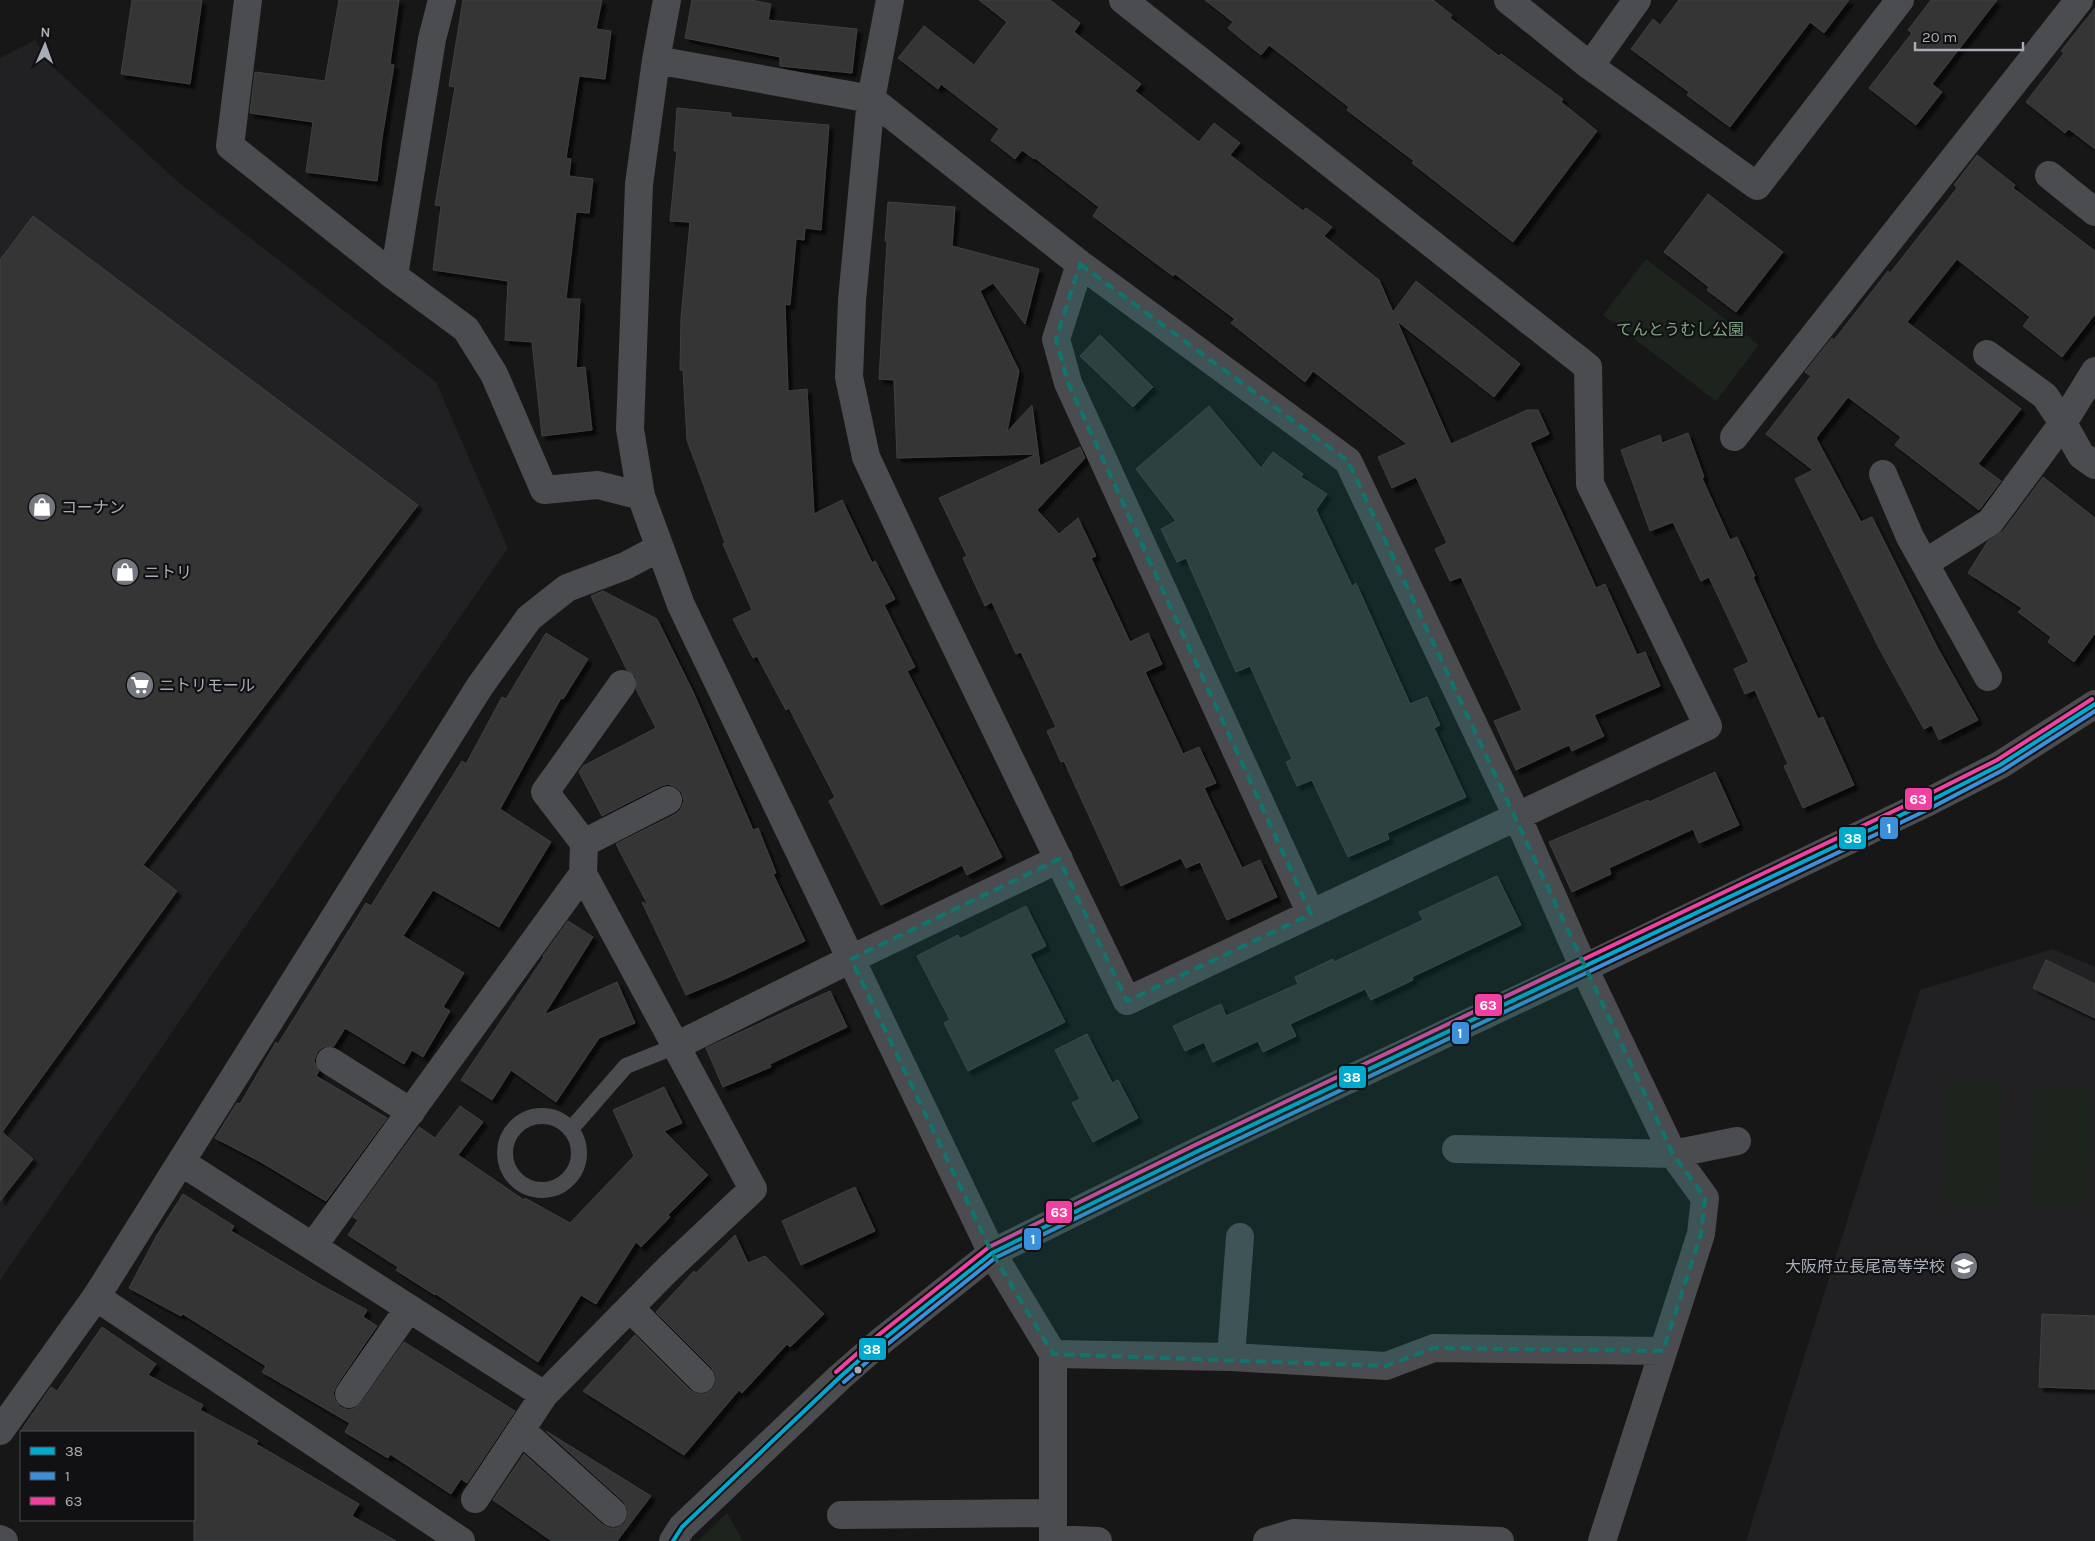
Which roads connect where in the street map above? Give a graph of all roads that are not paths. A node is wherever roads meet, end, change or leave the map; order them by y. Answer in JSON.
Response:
{"nodes":[{"id":1,"x":248,"y":0,"type":"edge"},
{"id":2,"x":442,"y":0,"type":"edge"},
{"id":3,"x":667,"y":0,"type":"edge"},
{"id":4,"x":890,"y":0,"type":"edge"},
{"id":5,"x":1123,"y":0,"type":"edge"},
{"id":6,"x":1508,"y":0,"type":"edge"},
{"id":7,"x":1637,"y":0,"type":"edge"},
{"id":8,"x":1900,"y":0,"type":"edge"},
{"id":9,"x":2079,"y":0,"type":"edge"},
{"id":10,"x":656,"y":60,"type":"junction"},
{"id":11,"x":1590,"y":66,"type":"junction"},
{"id":12,"x":871,"y":99,"type":"junction"},
{"id":13,"x":2049,"y":175,"type":"dead end"},
{"id":14,"x":2095,"y":212,"type":"edge"},
{"id":15,"x":1080,"y":264,"type":"junction"},
{"id":16,"x":394,"y":276,"type":"junction"},
{"id":17,"x":1987,"y":354,"type":"dead end"},
{"id":18,"x":2095,"y":371,"type":"edge"},
{"id":19,"x":2063,"y":423,"type":"junction"},
{"id":20,"x":1734,"y":437,"type":"dead end"},
{"id":21,"x":2095,"y":465,"type":"edge"},
{"id":22,"x":1884,"y":474,"type":"dead end"},
{"id":23,"x":641,"y":496,"type":"junction"},
{"id":24,"x":660,"y":548,"type":"junction"},
{"id":25,"x":1925,"y":563,"type":"junction"},
{"id":26,"x":1988,"y":677,"type":"dead end"},
{"id":27,"x":622,"y":684,"type":"dead end"},
{"id":28,"x":2095,"y":704,"type":"edge"},
{"id":29,"x":668,"y":800,"type":"dead end"},
{"id":30,"x":1517,"y":816,"type":"junction"},
{"id":31,"x":584,"y":843,"type":"junction"},
{"id":32,"x":1059,"y":859,"type":"junction"},
{"id":33,"x":583,"y":874,"type":"junction"},
{"id":34,"x":1311,"y":914,"type":"junction"},
{"id":35,"x":851,"y":959,"type":"junction"},
{"id":36,"x":1584,"y":968,"type":"junction"},
{"id":37,"x":676,"y":1046,"type":"junction"},
{"id":38,"x":330,"y":1061,"type":"dead end"},
{"id":39,"x":411,"y":1112,"type":"junction"},
{"id":40,"x":571,"y":1129,"type":"junction"},
{"id":41,"x":1737,"y":1141,"type":"dead end"},
{"id":42,"x":1456,"y":1149,"type":"dead end"},
{"id":43,"x":1673,"y":1154,"type":"junction"},
{"id":44,"x":181,"y":1162,"type":"junction"},
{"id":45,"x":1240,"y":1237,"type":"dead end"},
{"id":46,"x":313,"y":1246,"type":"junction"},
{"id":47,"x":992,"y":1254,"type":"junction"},
{"id":48,"x":96,"y":1297,"type":"junction"},
{"id":49,"x":409,"y":1308,"type":"junction"},
{"id":50,"x":630,"y":1308,"type":"junction"},
{"id":51,"x":1663,"y":1351,"type":"junction"},
{"id":52,"x":1053,"y":1354,"type":"junction"},
{"id":53,"x":1231,"y":1357,"type":"junction"},
{"id":54,"x":701,"y":1379,"type":"dead end"},
{"id":55,"x":349,"y":1394,"type":"dead end"},
{"id":56,"x":544,"y":1395,"type":"junction"},
{"id":57,"x":521,"y":1430,"type":"junction"},
{"id":58,"x":0,"y":1431,"type":"edge"},
{"id":59,"x":475,"y":1499,"type":"dead end"},
{"id":60,"x":613,"y":1513,"type":"dead end"},
{"id":61,"x":841,"y":1515,"type":"dead end"},
{"id":62,"x":1053,"y":1531,"type":"edge"},
{"id":63,"x":0,"y":1539,"type":"edge"},
{"id":64,"x":458,"y":1540,"type":"edge"},
{"id":65,"x":4,"y":1541,"type":"edge"},
{"id":66,"x":673,"y":1541,"type":"edge"},
{"id":67,"x":1098,"y":1541,"type":"edge"},
{"id":68,"x":1267,"y":1541,"type":"edge"},
{"id":69,"x":1500,"y":1541,"type":"edge"},
{"id":70,"x":1602,"y":1541,"type":"edge"}],
"edges":[{"from":1,"to":16,"type":"street"},
{"from":2,"to":16,"type":"street"},
{"from":3,"to":10,"type":"street"},
{"from":4,"to":12,"type":"street"},
{"from":5,"to":30,"type":"street"},
{"from":6,"to":11,"type":"street"},
{"from":7,"to":11,"type":"street"},
{"from":8,"to":11,"type":"street"},
{"from":9,"to":20,"type":"street"},
{"from":10,"to":12,"type":"street"},
{"from":10,"to":23,"type":"street"},
{"from":12,"to":15,"type":"street"},
{"from":12,"to":32,"type":"street"},
{"from":13,"to":14,"type":"street"},
{"from":15,"to":30,"type":"street"},
{"from":15,"to":34,"type":"street"},
{"from":16,"to":23,"type":"street"},
{"from":17,"to":19,"type":"street"},
{"from":18,"to":19,"type":"street"},
{"from":19,"to":21,"type":"street"},
{"from":19,"to":25,"type":"street"},
{"from":22,"to":25,"type":"street"},
{"from":23,"to":24,"type":"street"},
{"from":24,"to":35,"type":"street"},
{"from":24,"to":44,"type":"street"},
{"from":25,"to":26,"type":"street"},
{"from":27,"to":31,"type":"street"},
{"from":28,"to":36,"type":"street"},
{"from":29,"to":31,"type":"street"},
{"from":30,"to":34,"type":"street"},
{"from":30,"to":36,"type":"street"},
{"from":31,"to":33,"type":"street"},
{"from":32,"to":34,"type":"street"},
{"from":32,"to":35,"type":"street"},
{"from":33,"to":37,"type":"street"},
{"from":33,"to":39,"type":"street"},
{"from":35,"to":37,"type":"street"},
{"from":35,"to":47,"type":"street"},
{"from":36,"to":43,"type":"street"},
{"from":36,"to":47,"type":"street"},
{"from":37,"to":40,"type":"lane"},
{"from":37,"to":50,"type":"street"},
{"from":38,"to":39,"type":"street"},
{"from":39,"to":46,"type":"street"},
{"from":40,"to":40,"type":"lane"},
{"from":41,"to":43,"type":"street"},
{"from":42,"to":43,"type":"street"},
{"from":43,"to":51,"type":"street"},
{"from":44,"to":46,"type":"street"},
{"from":44,"to":48,"type":"street"},
{"from":45,"to":53,"type":"street"},
{"from":46,"to":49,"type":"street"},
{"from":47,"to":52,"type":"street"},
{"from":47,"to":66,"type":"street"},
{"from":48,"to":58,"type":"street"},
{"from":48,"to":64,"type":"street"},
{"from":49,"to":55,"type":"street"},
{"from":49,"to":56,"type":"street"},
{"from":50,"to":54,"type":"street"},
{"from":50,"to":56,"type":"street"},
{"from":51,"to":53,"type":"street"},
{"from":51,"to":70,"type":"street"},
{"from":52,"to":53,"type":"street"},
{"from":52,"to":62,"type":"street"},
{"from":56,"to":57,"type":"street"},
{"from":57,"to":59,"type":"street"},
{"from":57,"to":60,"type":"street"},
{"from":61,"to":62,"type":"street"},
{"from":62,"to":67,"type":"street"},
{"from":63,"to":65,"type":"street"},
{"from":68,"to":69,"type":"street"}]}
